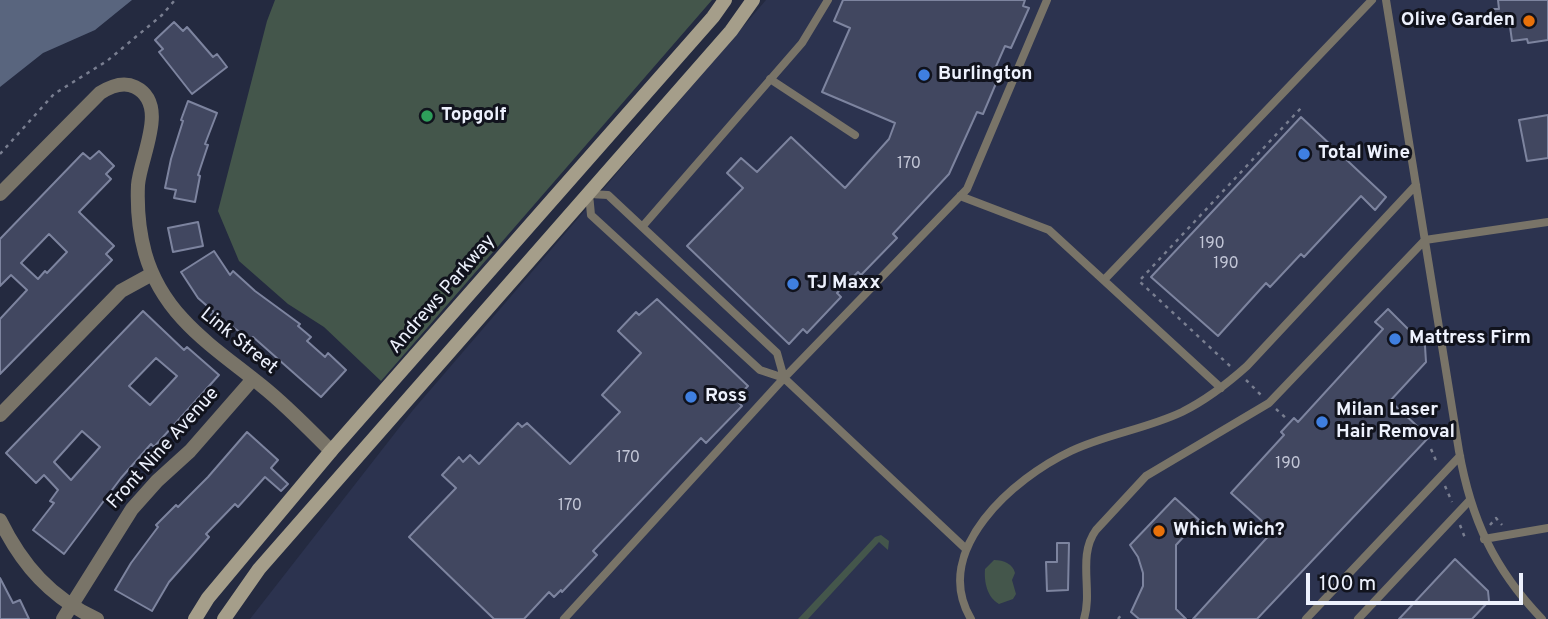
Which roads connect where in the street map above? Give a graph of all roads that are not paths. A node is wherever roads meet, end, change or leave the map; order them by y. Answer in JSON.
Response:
{"nodes":[{"id":1,"x":725,"y":0,"type":"edge"},
{"id":2,"x":753,"y":0,"type":"edge"},
{"id":3,"x":828,"y":0,"type":"edge"},
{"id":4,"x":1047,"y":0,"type":"edge"},
{"id":5,"x":1372,"y":0,"type":"edge"},
{"id":6,"x":1386,"y":0,"type":"edge"},
{"id":7,"x":770,"y":79,"type":"junction"},
{"id":8,"x":855,"y":135,"type":"dead end"},
{"id":9,"x":572,"y":177,"type":"junction"},
{"id":10,"x":1416,"y":185,"type":"junction"},
{"id":11,"x":0,"y":194,"type":"edge"},
{"id":12,"x":589,"y":194,"type":"junction"},
{"id":13,"x":960,"y":196,"type":"junction"},
{"id":14,"x":1548,"y":222,"type":"edge"},
{"id":15,"x":642,"y":227,"type":"junction"},
{"id":16,"x":1425,"y":240,"type":"junction"},
{"id":17,"x":152,"y":274,"type":"junction"},
{"id":18,"x":1104,"y":280,"type":"junction"},
{"id":19,"x":785,"y":378,"type":"junction"},
{"id":20,"x":253,"y":379,"type":"junction"},
{"id":21,"x":1221,"y":388,"type":"junction"},
{"id":22,"x":0,"y":415,"type":"edge"},
{"id":23,"x":331,"y":452,"type":"junction"},
{"id":24,"x":1460,"y":456,"type":"junction"},
{"id":25,"x":1470,"y":500,"type":"junction"},
{"id":26,"x":0,"y":520,"type":"edge"},
{"id":27,"x":1548,"y":528,"type":"edge"},
{"id":28,"x":1484,"y":539,"type":"junction"},
{"id":29,"x":966,"y":549,"type":"junction"},
{"id":30,"x":70,"y":605,"type":"junction"},
{"id":31,"x":63,"y":619,"type":"edge"},
{"id":32,"x":97,"y":619,"type":"edge"},
{"id":33,"x":195,"y":619,"type":"edge"},
{"id":34,"x":224,"y":619,"type":"edge"},
{"id":35,"x":564,"y":619,"type":"edge"},
{"id":36,"x":971,"y":619,"type":"edge"},
{"id":37,"x":1084,"y":619,"type":"edge"},
{"id":38,"x":1306,"y":619,"type":"edge"},
{"id":39,"x":1358,"y":619,"type":"edge"},
{"id":40,"x":1542,"y":619,"type":"edge"}],
"edges":[{"from":1,"to":9,"type":"street","name":"Andrews Parkway"},
{"from":2,"to":12,"type":"street"},
{"from":3,"to":7,"type":"lane"},
{"from":4,"to":13,"type":"lane"},
{"from":5,"to":18,"type":"lane"},
{"from":6,"to":10,"type":"lane"},
{"from":7,"to":8,"type":"lane"},
{"from":7,"to":15,"type":"lane"},
{"from":9,"to":12,"type":"street"},
{"from":9,"to":23,"type":"street","name":"Andrews Parkway"},
{"from":10,"to":16,"type":"lane"},
{"from":10,"to":21,"type":"lane"},
{"from":11,"to":17,"type":"street","name":"Link Street"},
{"from":12,"to":15,"type":"lane"},
{"from":12,"to":19,"type":"lane"},
{"from":12,"to":34,"type":"street"},
{"from":13,"to":18,"type":"lane"},
{"from":13,"to":19,"type":"lane"},
{"from":14,"to":16,"type":"lane"},
{"from":15,"to":19,"type":"lane"},
{"from":16,"to":24,"type":"lane"},
{"from":16,"to":37,"type":"lane"},
{"from":17,"to":20,"type":"street","name":"Link Street"},
{"from":17,"to":22,"type":"street"},
{"from":18,"to":21,"type":"lane"},
{"from":19,"to":29,"type":"lane"},
{"from":19,"to":35,"type":"lane"},
{"from":20,"to":23,"type":"street","name":"Link Street"},
{"from":20,"to":30,"type":"street","name":"Front Nine Avenue"},
{"from":21,"to":29,"type":"lane"},
{"from":23,"to":33,"type":"street","name":"Andrews Parkway"},
{"from":24,"to":25,"type":"lane"},
{"from":24,"to":38,"type":"lane"},
{"from":25,"to":28,"type":"lane"},
{"from":25,"to":39,"type":"lane"},
{"from":26,"to":30,"type":"street"},
{"from":27,"to":28,"type":"lane"},
{"from":28,"to":40,"type":"lane"},
{"from":29,"to":36,"type":"lane"},
{"from":30,"to":31,"type":"street","name":"Front Nine Avenue"},
{"from":30,"to":32,"type":"street"}]}
